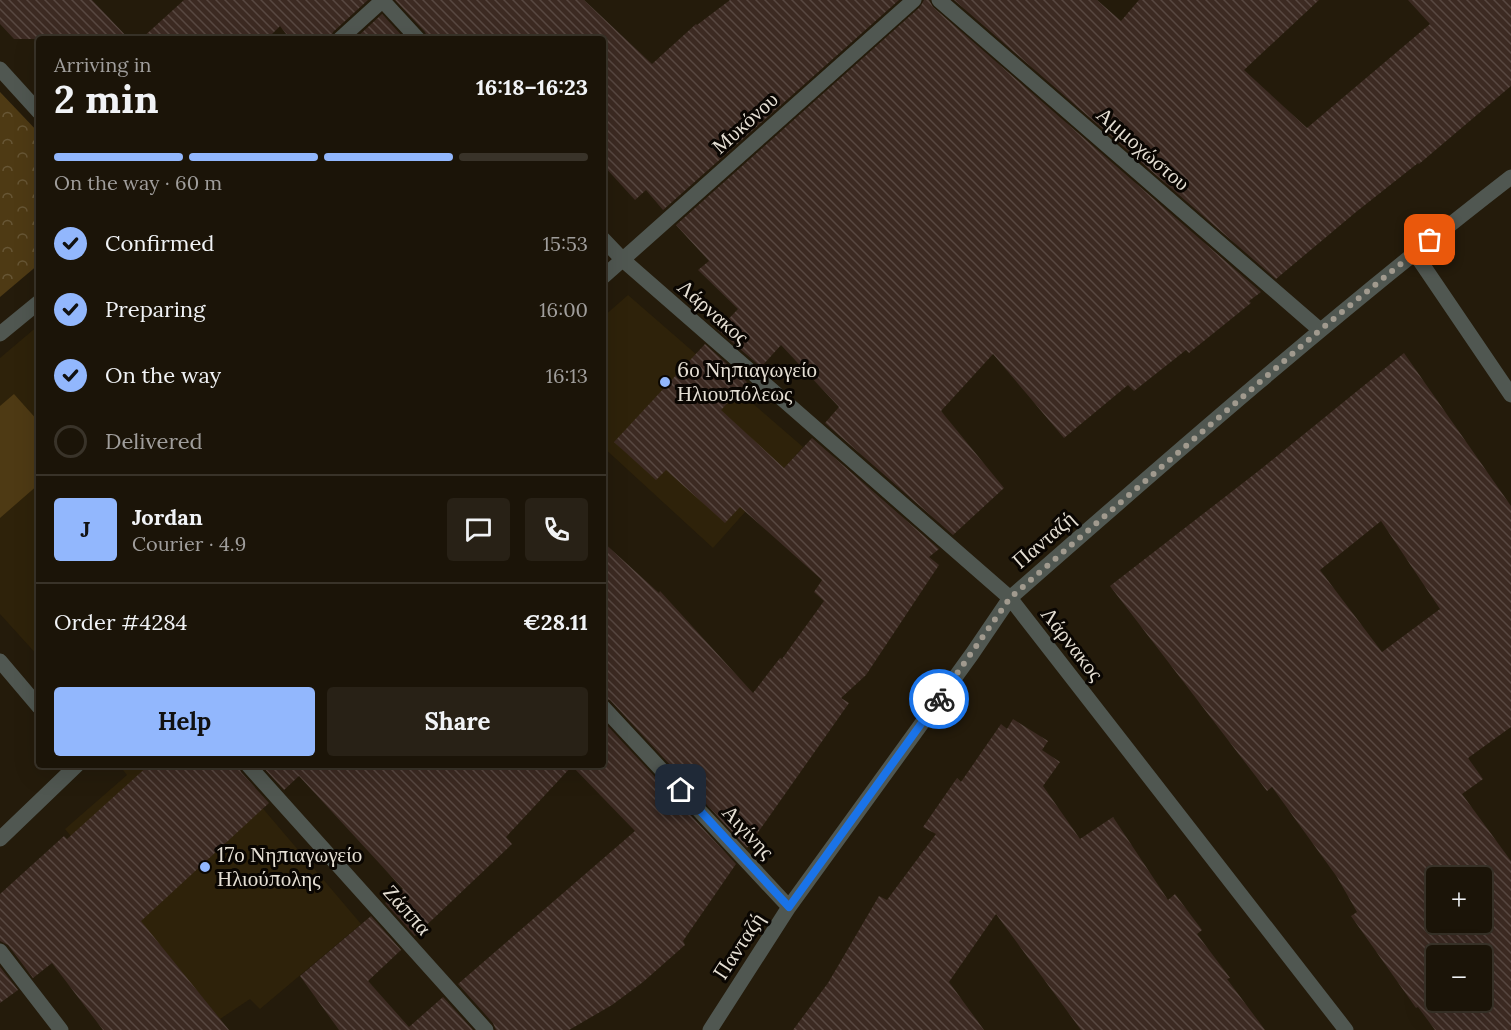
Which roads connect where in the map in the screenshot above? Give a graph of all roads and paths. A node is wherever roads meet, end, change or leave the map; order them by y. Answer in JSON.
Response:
{"nodes":[{"id":1,"x":383,"y":0,"type":"edge"},
{"id":2,"x":914,"y":0,"type":"edge"},
{"id":3,"x":939,"y":0,"type":"edge"},
{"id":4,"x":343,"y":36,"type":"edge"},
{"id":5,"x":415,"y":36,"type":"edge"},
{"id":6,"x":0,"y":69,"type":"edge"},
{"id":7,"x":36,"y":109,"type":"edge"},
{"id":8,"x":1511,"y":177,"type":"edge"},
{"id":9,"x":606,"y":242,"type":"edge"},
{"id":10,"x":1414,"y":252,"type":"junction"},
{"id":11,"x":623,"y":260,"type":"junction"},
{"id":12,"x":606,"y":275,"type":"edge"},
{"id":13,"x":36,"y":304,"type":"edge"},
{"id":14,"x":1320,"y":330,"type":"junction"},
{"id":15,"x":0,"y":334,"type":"edge"},
{"id":16,"x":1511,"y":395,"type":"edge"},
{"id":17,"x":1010,"y":598,"type":"junction"},
{"id":18,"x":0,"y":661,"type":"edge"},
{"id":19,"x":36,"y":704,"type":"edge"},
{"id":20,"x":606,"y":710,"type":"edge"},
{"id":21,"x":74,"y":768,"type":"edge"},
{"id":22,"x":251,"y":768,"type":"edge"},
{"id":23,"x":0,"y":839,"type":"edge"},
{"id":24,"x":789,"y":907,"type":"junction"},
{"id":25,"x":0,"y":951,"type":"edge"},
{"id":26,"x":712,"y":1029,"type":"edge"},
{"id":27,"x":61,"y":1030,"type":"edge"},
{"id":28,"x":486,"y":1030,"type":"edge"},
{"id":29,"x":1346,"y":1030,"type":"edge"}],
"edges":[{"from":1,"to":4,"type":"street"},
{"from":1,"to":5,"type":"street"},
{"from":2,"to":11,"type":"street","name":"Μυκόνου"},
{"from":3,"to":14,"type":"street","name":"Αμμοχώστου"},
{"from":6,"to":7,"type":"street"},
{"from":8,"to":10,"type":"street","name":"Πανταζή"},
{"from":9,"to":11,"type":"street","name":"Λάρνακος"},
{"from":10,"to":14,"type":"street","name":"Πανταζή"},
{"from":10,"to":16,"type":"street"},
{"from":11,"to":12,"type":"street","name":"Μυκόνου"},
{"from":11,"to":17,"type":"street","name":"Λάρνακος"},
{"from":13,"to":15,"type":"street"},
{"from":14,"to":17,"type":"street","name":"Πανταζή"},
{"from":17,"to":24,"type":"street","name":"Πανταζή"},
{"from":17,"to":29,"type":"street","name":"Λάρνακος"},
{"from":18,"to":19,"type":"street"},
{"from":20,"to":24,"type":"street","name":"Αιγίνης"},
{"from":21,"to":23,"type":"street"},
{"from":22,"to":28,"type":"street","name":"Ζάππα"},
{"from":24,"to":26,"type":"street","name":"Πανταζή"},
{"from":25,"to":27,"type":"street"}]}
